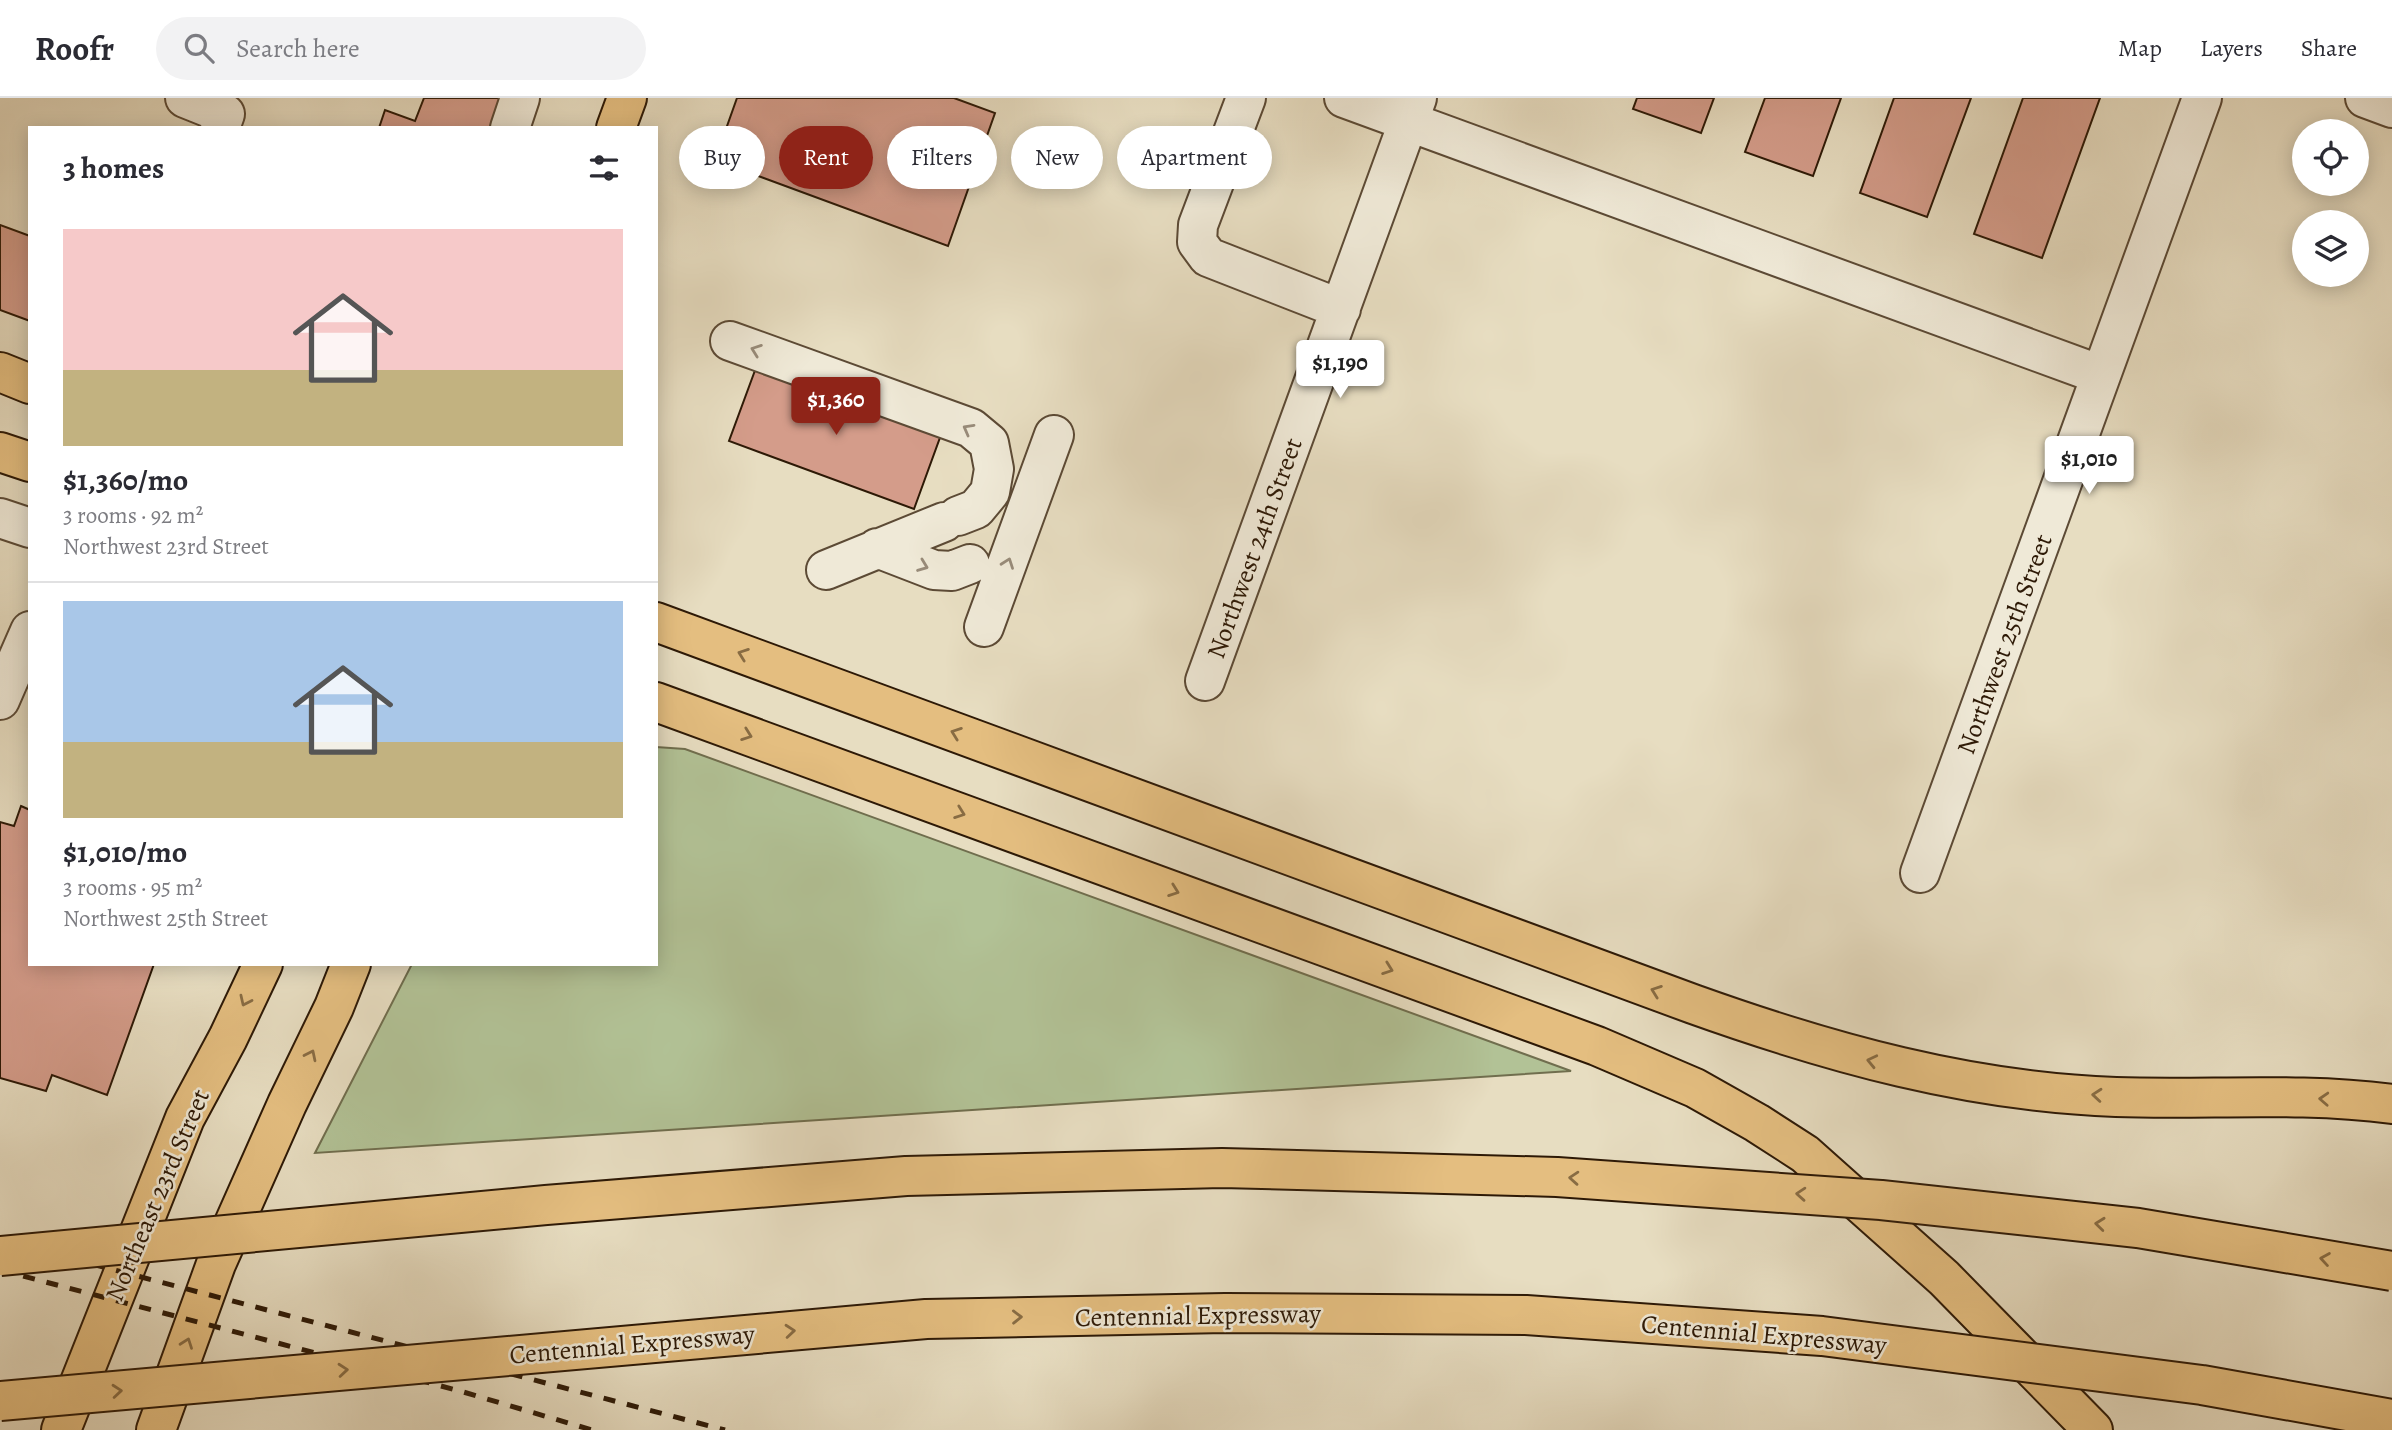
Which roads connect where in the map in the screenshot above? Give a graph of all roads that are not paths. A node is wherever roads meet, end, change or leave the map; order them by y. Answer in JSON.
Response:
{"nodes":[{"id":1,"x":185,"y":98,"type":"edge"},
{"id":2,"x":520,"y":98,"type":"edge"},
{"id":3,"x":627,"y":98,"type":"edge"},
{"id":4,"x":1245,"y":98,"type":"edge"},
{"id":5,"x":1344,"y":98,"type":"edge"},
{"id":6,"x":2202,"y":98,"type":"edge"},
{"id":7,"x":2365,"y":98,"type":"edge"},
{"id":8,"x":2392,"y":108,"type":"edge"},
{"id":9,"x":1413,"y":110,"type":"edge"},
{"id":10,"x":221,"y":126,"type":"edge"},
{"id":11,"x":511,"y":126,"type":"edge"},
{"id":12,"x":616,"y":126,"type":"edge"},
{"id":13,"x":1341,"y":309,"type":"junction"},
{"id":14,"x":730,"y":341,"type":"dead end"},
{"id":15,"x":0,"y":372,"type":"edge"},
{"id":16,"x":2101,"y":375,"type":"junction"},
{"id":17,"x":28,"y":383,"type":"edge"},
{"id":18,"x":1054,"y":435,"type":"dead end"},
{"id":19,"x":0,"y":452,"type":"edge"},
{"id":20,"x":28,"y":461,"type":"edge"},
{"id":21,"x":990,"y":492,"type":"junction"},
{"id":22,"x":0,"y":518,"type":"edge"},
{"id":23,"x":28,"y":527,"type":"edge"},
{"id":24,"x":877,"y":548,"type":"junction"},
{"id":25,"x":826,"y":570,"type":"dead end"},
{"id":26,"x":658,"y":623,"type":"edge"},
{"id":27,"x":984,"y":627,"type":"dead end"},
{"id":28,"x":28,"y":636,"type":"edge"},
{"id":29,"x":1205,"y":681,"type":"dead end"},
{"id":30,"x":0,"y":700,"type":"edge"},
{"id":31,"x":665,"y":710,"type":"edge"},
{"id":32,"x":1920,"y":873,"type":"dead end"},
{"id":33,"x":262,"y":966,"type":"edge"},
{"id":34,"x":350,"y":966,"type":"edge"},
{"id":35,"x":2392,"y":1104,"type":"edge"},
{"id":36,"x":0,"y":1256,"type":"edge"},
{"id":37,"x":2392,"y":1271,"type":"edge"},
{"id":38,"x":0,"y":1401,"type":"edge"},
{"id":39,"x":2392,"y":1419,"type":"edge"},
{"id":40,"x":61,"y":1430,"type":"edge"},
{"id":41,"x":156,"y":1430,"type":"edge"},
{"id":42,"x":2093,"y":1430,"type":"edge"}],
"edges":[{"from":1,"to":10,"type":"street"},
{"from":2,"to":11,"type":"street"},
{"from":3,"to":12,"type":"main road"},
{"from":4,"to":13,"type":"street"},
{"from":5,"to":9,"type":"street"},
{"from":6,"to":16,"type":"street","name":"Northwest 25th Street"},
{"from":7,"to":8,"type":"street"},
{"from":9,"to":13,"type":"street","name":"Northwest 24th Street"},
{"from":9,"to":16,"type":"street"},
{"from":13,"to":29,"type":"street","name":"Northwest 24th Street"},
{"from":21,"to":14,"type":"street","one_way":true},
{"from":15,"to":17,"type":"main road"},
{"from":16,"to":32,"type":"street","name":"Northwest 25th Street"},
{"from":27,"to":18,"type":"street","one_way":true},
{"from":19,"to":20,"type":"main road"},
{"from":21,"to":24,"type":"street"},
{"from":24,"to":21,"type":"street","one_way":true},
{"from":22,"to":23,"type":"street"},
{"from":24,"to":25,"type":"street"},
{"from":35,"to":26,"type":"main road","one_way":true},
{"from":28,"to":30,"type":"street"},
{"from":31,"to":42,"type":"main road","one_way":true},
{"from":33,"to":40,"type":"main road","name":"Northeast 23rd Street","one_way":true},
{"from":41,"to":34,"type":"main road","one_way":true},
{"from":37,"to":36,"type":"main road","one_way":true,"bridge":true},
{"from":38,"to":39,"type":"main road","name":"Centennial Expressway","one_way":true,"bridge":true}]}
